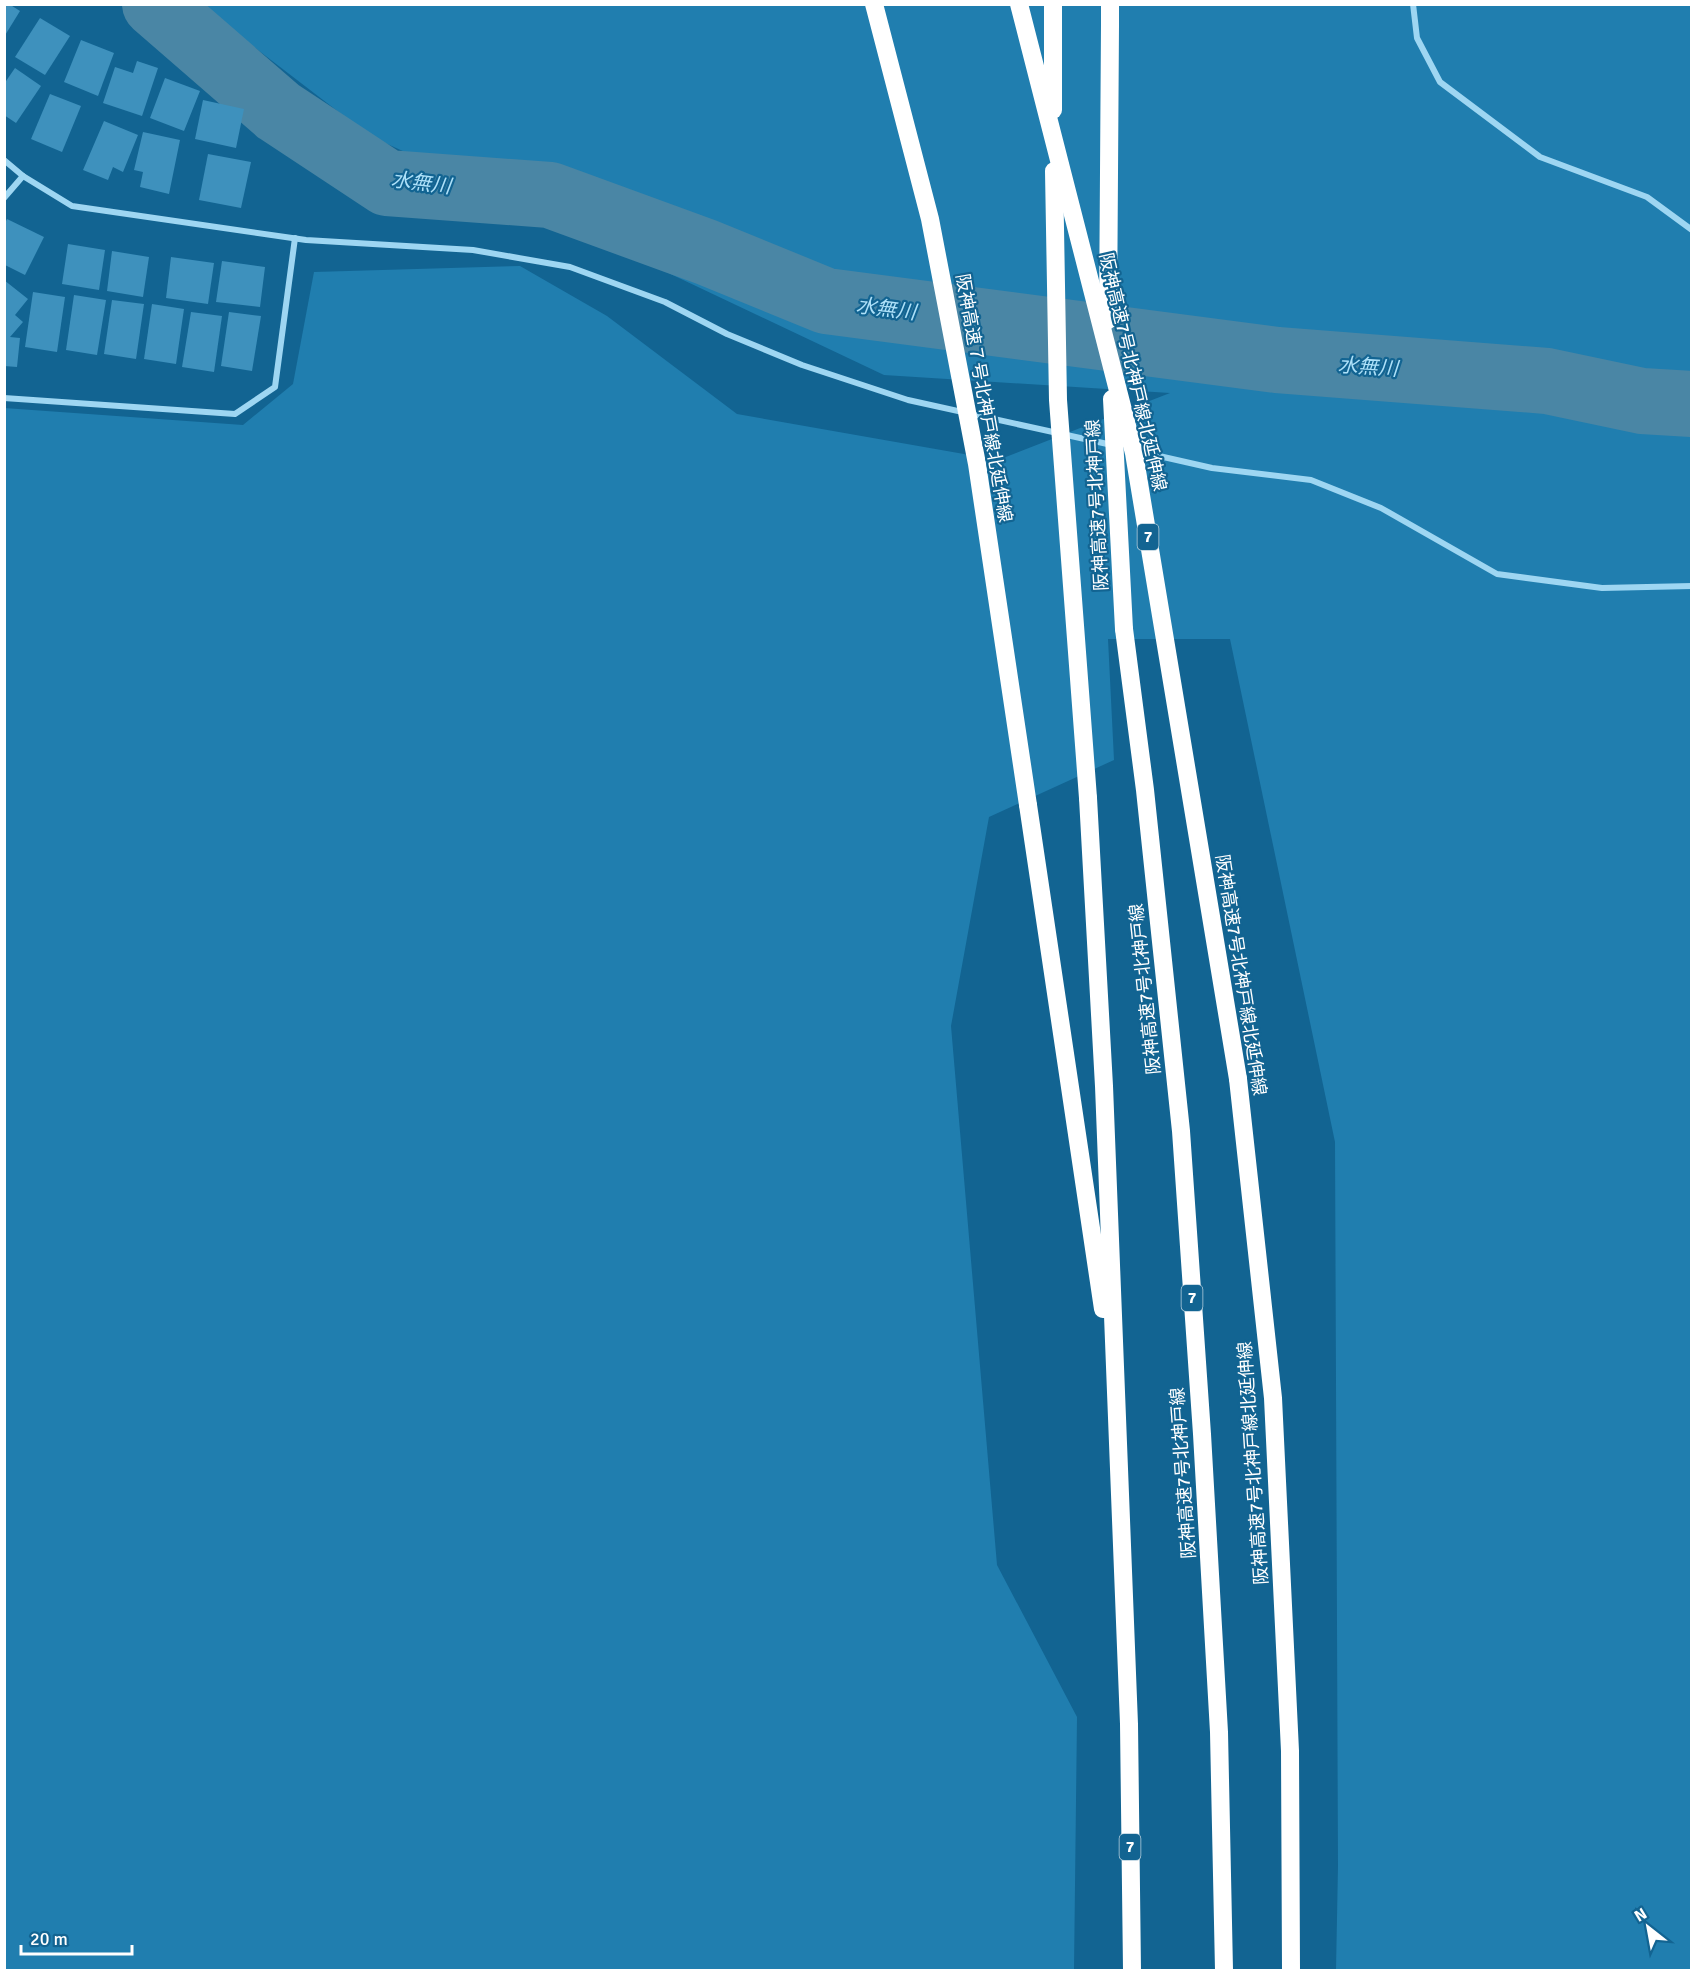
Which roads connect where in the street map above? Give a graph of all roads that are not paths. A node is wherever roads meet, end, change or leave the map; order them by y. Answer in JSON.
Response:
{"nodes":[{"id":1,"x":874,"y":4,"type":"edge"},
{"id":2,"x":1019,"y":4,"type":"edge"},
{"id":3,"x":1053,"y":4,"type":"edge"},
{"id":4,"x":1110,"y":4,"type":"edge"},
{"id":5,"x":1413,"y":4,"type":"edge"},
{"id":6,"x":4,"y":160,"type":"edge"},
{"id":7,"x":23,"y":176,"type":"junction"},
{"id":8,"x":4,"y":198,"type":"edge"},
{"id":9,"x":1692,"y":230,"type":"edge"},
{"id":10,"x":295,"y":238,"type":"junction"},
{"id":11,"x":4,"y":398,"type":"edge"},
{"id":12,"x":1119,"y":447,"type":"dead end"},
{"id":13,"x":1131,"y":450,"type":"dead end"},
{"id":14,"x":1692,"y":586,"type":"edge"},
{"id":15,"x":1129,"y":1724,"type":"junction"},
{"id":16,"x":1132,"y":1971,"type":"edge"},
{"id":17,"x":1224,"y":1971,"type":"edge"},
{"id":18,"x":1292,"y":1971,"type":"edge"}],
"edges":[{"from":1,"to":15,"type":"highway","name":"阪神高速７号北神戸線北延伸線","number":"7","bridge":true},
{"from":2,"to":18,"type":"highway","name":"阪神高速7号北神戸線北延伸線","number":"7","bridge":true},
{"from":3,"to":15,"type":"highway","name":"阪神高速7号北神戸線","number":"7","bridge":true},
{"from":4,"to":17,"type":"highway","name":"阪神高速7号北神戸線","number":"7","bridge":true},
{"from":5,"to":9,"type":"street"},
{"from":6,"to":7,"type":"street"},
{"from":7,"to":8,"type":"street"},
{"from":7,"to":10,"type":"street"},
{"from":10,"to":11,"type":"street"},
{"from":10,"to":12,"type":"street"},
{"from":13,"to":14,"type":"street"},
{"from":15,"to":16,"type":"highway","name":"阪神高速7号北神戸線","number":"7"}]}
